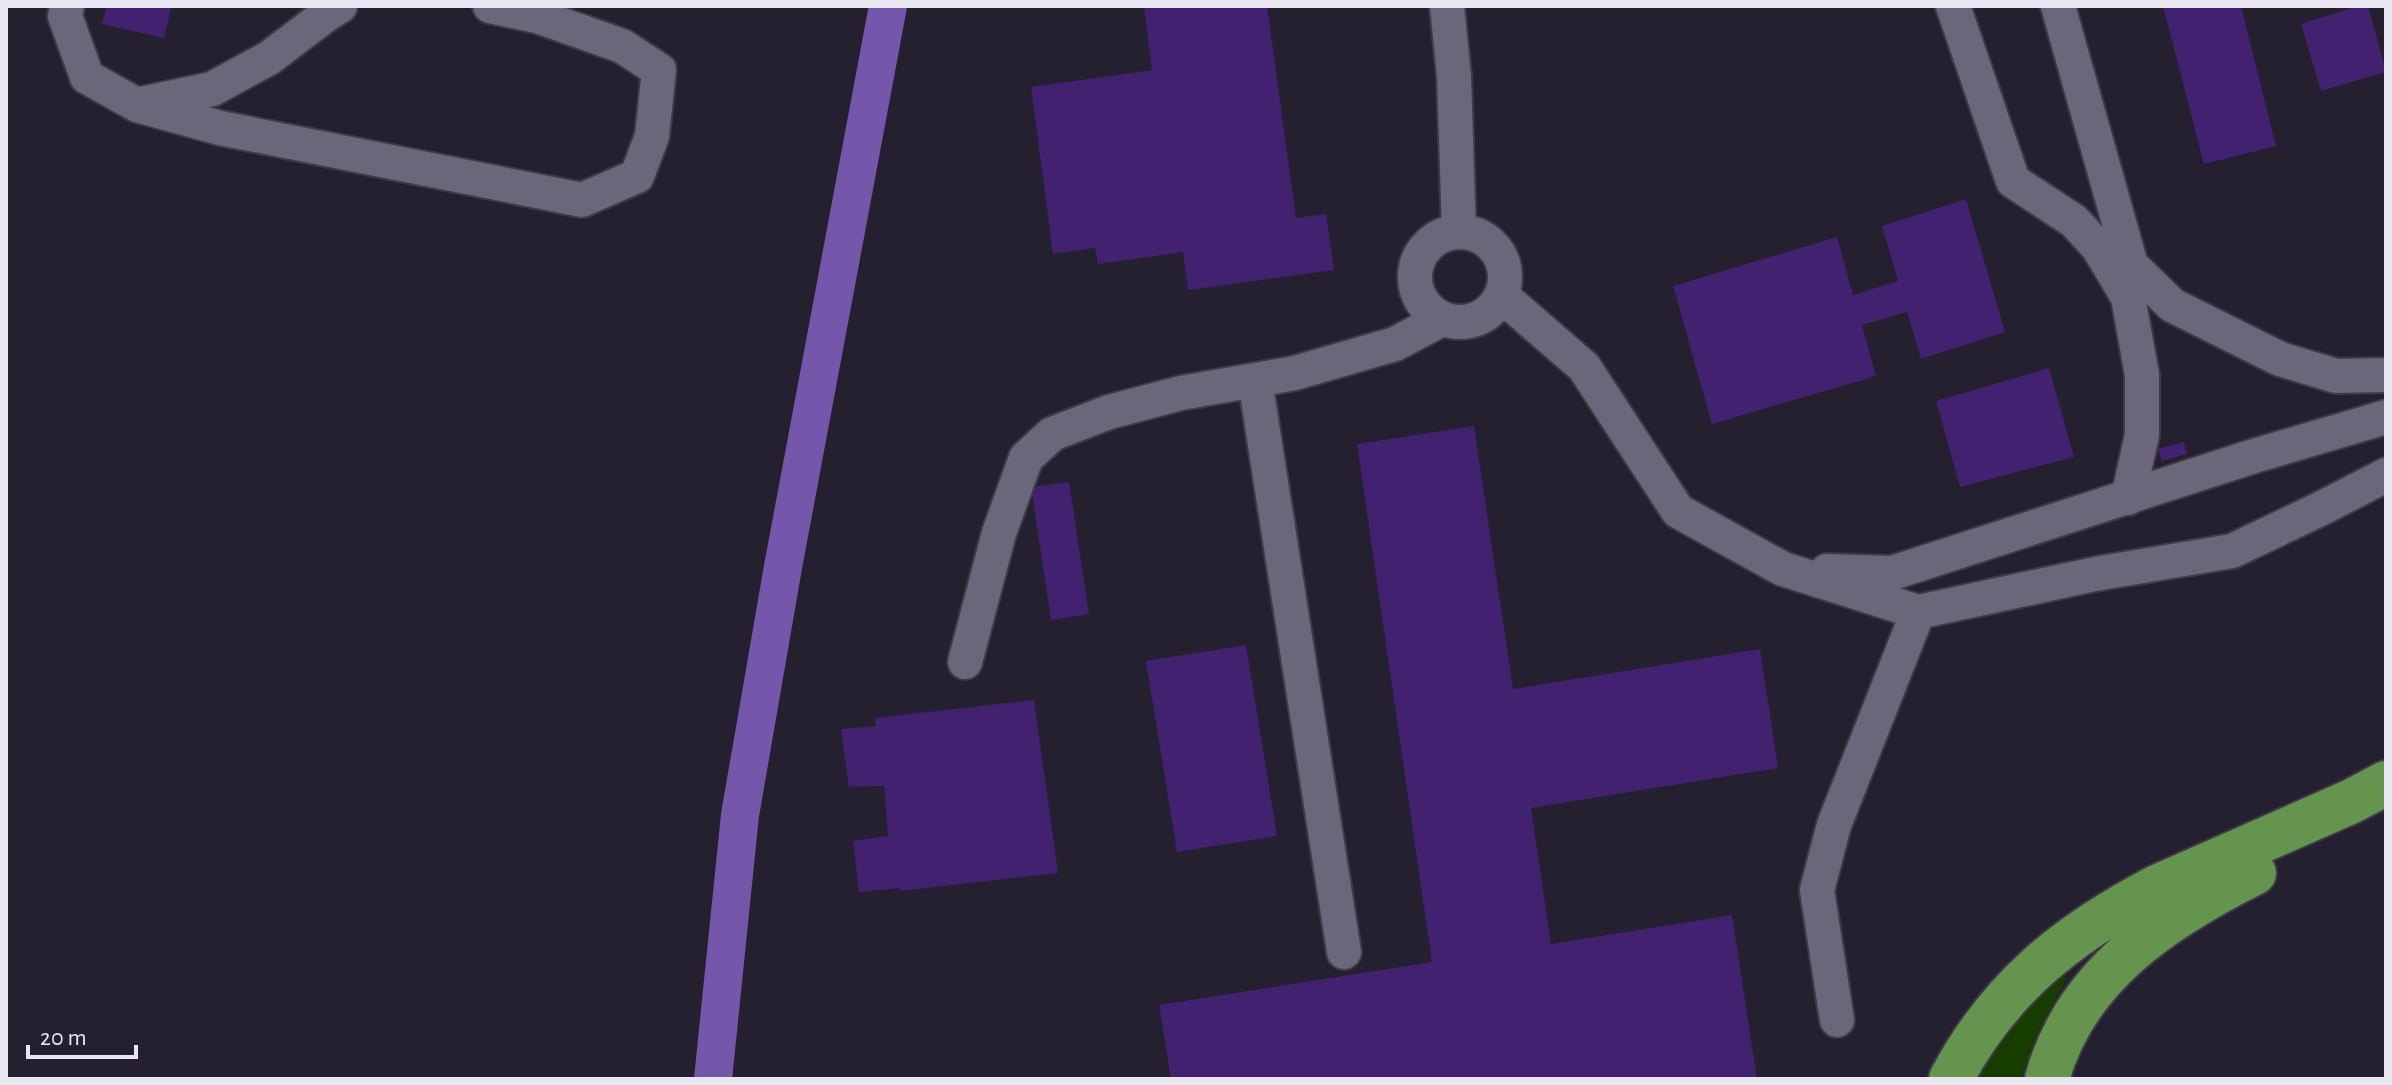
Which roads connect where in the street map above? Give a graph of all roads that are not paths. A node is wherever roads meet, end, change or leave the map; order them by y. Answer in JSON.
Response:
{"nodes":[{"id":1,"x":67,"y":6,"type":"edge"},
{"id":2,"x":340,"y":6,"type":"edge"},
{"id":3,"x":490,"y":6,"type":"edge"},
{"id":4,"x":1447,"y":6,"type":"edge"},
{"id":5,"x":1953,"y":6,"type":"edge"},
{"id":6,"x":2058,"y":6,"type":"edge"},
{"id":7,"x":137,"y":105,"type":"junction"},
{"id":8,"x":1459,"y":231,"type":"junction"},
{"id":9,"x":1502,"y":296,"type":"junction"},
{"id":10,"x":1442,"y":319,"type":"junction"},
{"id":11,"x":2386,"y":375,"type":"edge"},
{"id":12,"x":1255,"y":380,"type":"junction"},
{"id":13,"x":2386,"y":417,"type":"edge"},
{"id":14,"x":2386,"y":475,"type":"edge"},
{"id":15,"x":2128,"y":498,"type":"junction"},
{"id":16,"x":1783,"y":569,"type":"junction"},
{"id":17,"x":1918,"y":612,"type":"junction"},
{"id":18,"x":965,"y":662,"type":"dead end"},
{"id":19,"x":2386,"y":783,"type":"edge"},
{"id":20,"x":2386,"y":810,"type":"edge"},
{"id":21,"x":1344,"y":952,"type":"dead end"},
{"id":22,"x":1837,"y":1020,"type":"dead end"},
{"id":23,"x":1951,"y":1079,"type":"edge"},
{"id":24,"x":2047,"y":1079,"type":"edge"}],
"edges":[{"from":1,"to":7,"type":"lane"},
{"from":2,"to":7,"type":"lane"},
{"from":3,"to":7,"type":"lane"},
{"from":4,"to":8,"type":"lane"},
{"from":5,"to":15,"type":"lane"},
{"from":6,"to":11,"type":"lane"},
{"from":8,"to":9,"type":"lane"},
{"from":8,"to":10,"type":"lane"},
{"from":9,"to":10,"type":"lane"},
{"from":9,"to":16,"type":"lane"},
{"from":10,"to":12,"type":"lane"},
{"from":12,"to":18,"type":"lane"},
{"from":12,"to":21,"type":"lane"},
{"from":13,"to":15,"type":"lane"},
{"from":14,"to":17,"type":"lane"},
{"from":15,"to":16,"type":"lane"},
{"from":16,"to":17,"type":"lane"},
{"from":17,"to":22,"type":"lane"},
{"from":19,"to":23,"type":"highway"},
{"from":20,"to":24,"type":"highway"}]}
